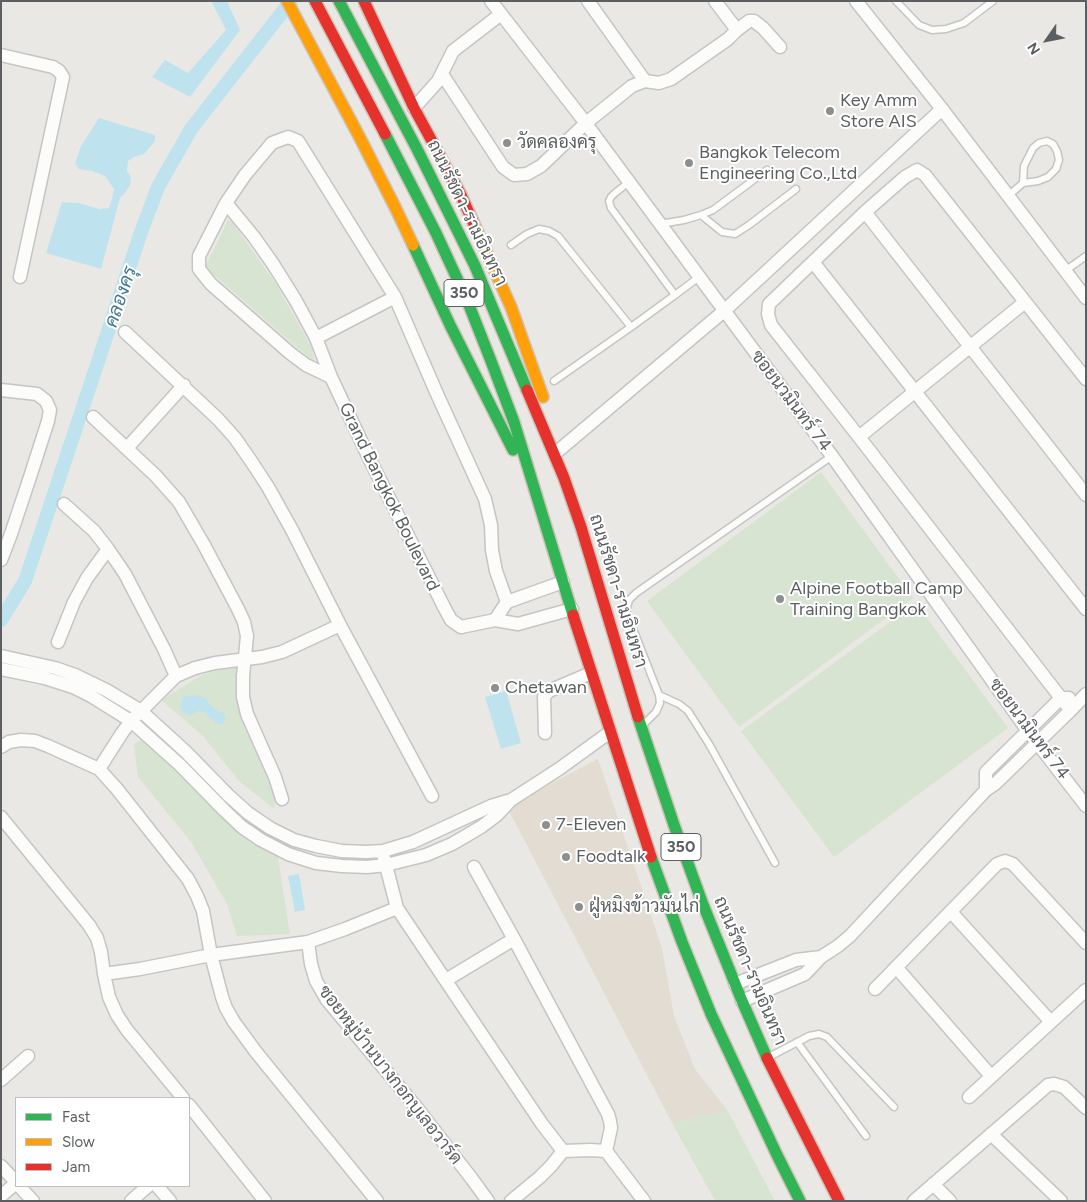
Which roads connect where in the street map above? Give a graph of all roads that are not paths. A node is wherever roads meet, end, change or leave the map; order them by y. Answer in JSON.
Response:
{"nodes":[{"id":1,"x":315,"y":1,"type":"edge"},
{"id":2,"x":339,"y":1,"type":"edge"},
{"id":3,"x":364,"y":1,"type":"edge"},
{"id":4,"x":491,"y":1,"type":"edge"},
{"id":5,"x":588,"y":1,"type":"edge"},
{"id":6,"x":715,"y":1,"type":"edge"},
{"id":7,"x":856,"y":1,"type":"edge"},
{"id":8,"x":896,"y":1,"type":"edge"},
{"id":9,"x":993,"y":1,"type":"edge"},
{"id":10,"x":290,"y":5,"type":"edge"},
{"id":11,"x":501,"y":14,"type":"junction"},
{"id":12,"x":737,"y":30,"type":"junction"},
{"id":13,"x":780,"y":47,"type":"dead end"},
{"id":14,"x":1,"y":55,"type":"edge"},
{"id":15,"x":442,"y":74,"type":"junction"},
{"id":16,"x":645,"y":81,"type":"junction"},
{"id":17,"x":414,"y":108,"type":"junction"},
{"id":18,"x":942,"y":109,"type":"junction"},
{"id":19,"x":586,"y":123,"type":"junction"},
{"id":20,"x":766,"y":170,"type":"dead end"},
{"id":21,"x":629,"y":182,"type":"junction"},
{"id":22,"x":1023,"y":183,"type":"junction"},
{"id":23,"x":796,"y":190,"type":"dead end"},
{"id":24,"x":1008,"y":196,"type":"junction"},
{"id":25,"x":226,"y":203,"type":"junction"},
{"id":26,"x":865,"y":212,"type":"junction"},
{"id":27,"x":701,"y":215,"type":"junction"},
{"id":28,"x":660,"y":224,"type":"junction"},
{"id":29,"x":511,"y":244,"type":"dead end"},
{"id":30,"x":1086,"y":256,"type":"edge"},
{"id":31,"x":812,"y":262,"type":"junction"},
{"id":32,"x":1065,"y":271,"type":"junction"},
{"id":33,"x":20,"y":277,"type":"dead end"},
{"id":34,"x":699,"y":277,"type":"junction"},
{"id":35,"x":675,"y":295,"type":"junction"},
{"id":36,"x":395,"y":297,"type":"junction"},
{"id":37,"x":1086,"y":298,"type":"edge"},
{"id":38,"x":1026,"y":302,"type":"junction"},
{"id":39,"x":724,"y":312,"type":"junction"},
{"id":40,"x":631,"y":327,"type":"junction"},
{"id":41,"x":125,"y":332,"type":"dead end"},
{"id":42,"x":316,"y":338,"type":"junction"},
{"id":43,"x":970,"y":347,"type":"junction"},
{"id":44,"x":331,"y":377,"type":"junction"},
{"id":45,"x":1086,"y":379,"type":"edge"},
{"id":46,"x":554,"y":381,"type":"dead end"},
{"id":47,"x":184,"y":386,"type":"junction"},
{"id":48,"x":1,"y":390,"type":"edge"},
{"id":49,"x":915,"y":393,"type":"junction"},
{"id":50,"x":93,"y":417,"type":"dead end"},
{"id":51,"x":859,"y":437,"type":"junction"},
{"id":52,"x":127,"y":448,"type":"junction"},
{"id":53,"x":558,"y":451,"type":"junction"},
{"id":54,"x":832,"y":456,"type":"junction"},
{"id":55,"x":564,"y":478,"type":"junction"},
{"id":56,"x":1086,"y":496,"type":"edge"},
{"id":57,"x":537,"y":498,"type":"junction"},
{"id":58,"x":64,"y":504,"type":"dead end"},
{"id":59,"x":108,"y":550,"type":"junction"},
{"id":60,"x":1,"y":560,"type":"edge"},
{"id":61,"x":563,"y":582,"type":"junction"},
{"id":62,"x":507,"y":602,"type":"junction"},
{"id":63,"x":572,"y":609,"type":"junction"},
{"id":64,"x":1086,"y":610,"type":"edge"},
{"id":65,"x":495,"y":620,"type":"junction"},
{"id":66,"x":340,"y":625,"type":"junction"},
{"id":67,"x":58,"y":642,"type":"dead end"},
{"id":68,"x":1,"y":656,"type":"edge"},
{"id":69,"x":245,"y":659,"type":"junction"},
{"id":70,"x":1,"y":669,"type":"edge"},
{"id":71,"x":591,"y":673,"type":"junction"},
{"id":72,"x":176,"y":676,"type":"junction"},
{"id":73,"x":659,"y":696,"type":"junction"},
{"id":74,"x":1084,"y":696,"type":"edge"},
{"id":75,"x":1061,"y":698,"type":"junction"},
{"id":76,"x":1072,"y":710,"type":"junction"},
{"id":77,"x":141,"y":711,"type":"junction"},
{"id":78,"x":131,"y":721,"type":"junction"},
{"id":79,"x":641,"y":727,"type":"junction"},
{"id":80,"x":1028,"y":731,"type":"junction"},
{"id":81,"x":610,"y":732,"type":"junction"},
{"id":82,"x":545,"y":734,"type":"dead end"},
{"id":83,"x":1037,"y":743,"type":"junction"},
{"id":84,"x":1,"y":747,"type":"edge"},
{"id":85,"x":99,"y":770,"type":"junction"},
{"id":86,"x":986,"y":790,"type":"junction"},
{"id":87,"x":432,"y":796,"type":"dead end"},
{"id":88,"x":282,"y":799,"type":"dead end"},
{"id":89,"x":511,"y":800,"type":"junction"},
{"id":90,"x":1086,"y":806,"type":"edge"},
{"id":91,"x":1,"y":817,"type":"edge"},
{"id":92,"x":383,"y":851,"type":"junction"},
{"id":93,"x":775,"y":864,"type":"dead end"},
{"id":94,"x":386,"y":865,"type":"junction"},
{"id":95,"x":474,"y":867,"type":"dead end"},
{"id":96,"x":397,"y":908,"type":"junction"},
{"id":97,"x":951,"y":912,"type":"junction"},
{"id":98,"x":514,"y":939,"type":"junction"},
{"id":99,"x":308,"y":942,"type":"junction"},
{"id":100,"x":1086,"y":943,"type":"edge"},
{"id":101,"x":212,"y":955,"type":"junction"},
{"id":102,"x":821,"y":957,"type":"junction"},
{"id":103,"x":896,"y":967,"type":"junction"},
{"id":104,"x":104,"y":974,"type":"junction"},
{"id":105,"x":446,"y":980,"type":"junction"},
{"id":106,"x":735,"y":984,"type":"junction"},
{"id":107,"x":875,"y":989,"type":"dead end"},
{"id":108,"x":1086,"y":990,"type":"edge"},
{"id":109,"x":742,"y":1001,"type":"junction"},
{"id":110,"x":1051,"y":1022,"type":"junction"},
{"id":111,"x":797,"y":1042,"type":"junction"},
{"id":112,"x":28,"y":1056,"type":"dead end"},
{"id":113,"x":768,"y":1058,"type":"junction"},
{"id":114,"x":991,"y":1076,"type":"junction"},
{"id":115,"x":1,"y":1080,"type":"edge"},
{"id":116,"x":182,"y":1097,"type":"edge"},
{"id":117,"x":969,"y":1097,"type":"dead end"},
{"id":118,"x":190,"y":1106,"type":"edge"},
{"id":119,"x":894,"y":1107,"type":"dead end"},
{"id":120,"x":1086,"y":1108,"type":"edge"},
{"id":121,"x":991,"y":1134,"type":"junction"},
{"id":122,"x":866,"y":1136,"type":"dead end"},
{"id":123,"x":563,"y":1151,"type":"junction"},
{"id":124,"x":606,"y":1151,"type":"junction"},
{"id":125,"x":1,"y":1166,"type":"edge"},
{"id":126,"x":15,"y":1182,"type":"edge"},
{"id":127,"x":15,"y":1184,"type":"edge"},
{"id":128,"x":933,"y":1184,"type":"junction"},
{"id":129,"x":20,"y":1187,"type":"edge"},
{"id":130,"x":147,"y":1187,"type":"edge"},
{"id":131,"x":158,"y":1187,"type":"edge"},
{"id":132,"x":1,"y":1196,"type":"edge"},
{"id":133,"x":516,"y":1199,"type":"edge"},
{"id":134,"x":33,"y":1201,"type":"edge"},
{"id":135,"x":131,"y":1201,"type":"edge"},
{"id":136,"x":170,"y":1201,"type":"edge"},
{"id":137,"x":265,"y":1201,"type":"edge"},
{"id":138,"x":377,"y":1201,"type":"edge"},
{"id":139,"x":488,"y":1201,"type":"edge"},
{"id":140,"x":644,"y":1201,"type":"edge"},
{"id":141,"x":800,"y":1201,"type":"edge"},
{"id":142,"x":839,"y":1201,"type":"edge"},
{"id":143,"x":914,"y":1201,"type":"edge"},
{"id":144,"x":950,"y":1201,"type":"edge"},
{"id":145,"x":1061,"y":1201,"type":"edge"}],
"edges":[{"from":1,"to":57,"type":"main road","name":"ถนนรัชดา-รามอินทรา","number":"350"},
{"from":2,"to":55,"type":"main road","name":"ถนนรัชดา-รามอินทรา","number":"350"},
{"from":3,"to":17,"type":"main road"},
{"from":4,"to":11,"type":"street","name":"ซอยนวมินทร์ 74"},
{"from":5,"to":16,"type":"street"},
{"from":6,"to":12,"type":"street"},
{"from":7,"to":18,"type":"street"},
{"from":8,"to":9,"type":"lane"},
{"from":10,"to":57,"type":"main road"},
{"from":11,"to":15,"type":"street"},
{"from":11,"to":19,"type":"street","name":"ซอยนวมินทร์ 74"},
{"from":12,"to":13,"type":"street"},
{"from":12,"to":16,"type":"street"},
{"from":14,"to":33,"type":"street"},
{"from":15,"to":17,"type":"street"},
{"from":15,"to":19,"type":"street"},
{"from":16,"to":19,"type":"street"},
{"from":17,"to":53,"type":"main road"},
{"from":18,"to":24,"type":"street"},
{"from":18,"to":39,"type":"street"},
{"from":19,"to":21,"type":"street","name":"ซอยนวมินทร์ 74"},
{"from":20,"to":27,"type":"lane"},
{"from":21,"to":28,"type":"street","name":"ซอยนวมินทร์ 74"},
{"from":21,"to":35,"type":"lane"},
{"from":22,"to":22,"type":"lane"},
{"from":22,"to":24,"type":"lane"},
{"from":23,"to":27,"type":"lane"},
{"from":24,"to":32,"type":"street"},
{"from":25,"to":36,"type":"street"},
{"from":25,"to":42,"type":"street","name":"Grand Bangkok Boulevard"},
{"from":25,"to":44,"type":"street"},
{"from":26,"to":31,"type":"street"},
{"from":26,"to":38,"type":"street"},
{"from":26,"to":43,"type":"street"},
{"from":27,"to":28,"type":"lane"},
{"from":28,"to":34,"type":"street","name":"ซอยนวมินทร์ 74"},
{"from":29,"to":40,"type":"lane"},
{"from":30,"to":32,"type":"lane"},
{"from":31,"to":49,"type":"street"},
{"from":31,"to":51,"type":"street"},
{"from":32,"to":37,"type":"street"},
{"from":34,"to":35,"type":"lane"},
{"from":34,"to":39,"type":"street","name":"ซอยนวมินทร์ 74"},
{"from":35,"to":40,"type":"lane"},
{"from":36,"to":42,"type":"street"},
{"from":36,"to":62,"type":"street"},
{"from":38,"to":43,"type":"street"},
{"from":38,"to":45,"type":"street"},
{"from":39,"to":53,"type":"street"},
{"from":39,"to":54,"type":"street","name":"ซอยนวมินทร์ 74"},
{"from":40,"to":46,"type":"lane"},
{"from":41,"to":47,"type":"street"},
{"from":42,"to":44,"type":"street","name":"Grand Bangkok Boulevard"},
{"from":43,"to":49,"type":"street"},
{"from":43,"to":56,"type":"street"},
{"from":44,"to":65,"type":"street","name":"Grand Bangkok Boulevard"},
{"from":47,"to":52,"type":"street"},
{"from":47,"to":66,"type":"street"},
{"from":48,"to":60,"type":"street"},
{"from":49,"to":51,"type":"street"},
{"from":49,"to":64,"type":"street"},
{"from":50,"to":52,"type":"street"},
{"from":51,"to":75,"type":"street"},
{"from":52,"to":69,"type":"street"},
{"from":53,"to":55,"type":"main road"},
{"from":54,"to":73,"type":"lane"},
{"from":54,"to":80,"type":"street","name":"ซอยนวมินทร์ 74"},
{"from":55,"to":79,"type":"main road","name":"ถนนรัชดา-รามอินทรา","number":"350"},
{"from":57,"to":61,"type":"main road","name":"ถนนรัชดา-รามอินทรา","number":"350"},
{"from":58,"to":59,"type":"street"},
{"from":59,"to":67,"type":"street"},
{"from":59,"to":72,"type":"street"},
{"from":61,"to":62,"type":"street"},
{"from":61,"to":63,"type":"main road","name":"ถนนรัชดา-รามอินทรา","number":"350"},
{"from":62,"to":65,"type":"street"},
{"from":63,"to":65,"type":"street","name":"Grand Bangkok Boulevard"},
{"from":63,"to":71,"type":"main road","name":"ถนนรัชดา-รามอินทรา","number":"350"},
{"from":66,"to":69,"type":"street"},
{"from":66,"to":87,"type":"street"},
{"from":68,"to":77,"type":"street"},
{"from":69,"to":72,"type":"street"},
{"from":69,"to":88,"type":"street"},
{"from":70,"to":78,"type":"street"},
{"from":71,"to":81,"type":"main road","name":"ถนนรัชดา-รามอินทรา","number":"350"},
{"from":71,"to":82,"type":"street"},
{"from":72,"to":77,"type":"street"},
{"from":73,"to":79,"type":"lane"},
{"from":73,"to":93,"type":"lane"},
{"from":74,"to":75,"type":"street"},
{"from":74,"to":76,"type":"street"},
{"from":75,"to":76,"type":"street"},
{"from":75,"to":80,"type":"street"},
{"from":76,"to":83,"type":"street"},
{"from":77,"to":78,"type":"street"},
{"from":77,"to":92,"type":"street"},
{"from":78,"to":85,"type":"street"},
{"from":78,"to":94,"type":"street"},
{"from":79,"to":106,"type":"main road","name":"ถนนรัชดา-รามอินทรา","number":"350"},
{"from":80,"to":83,"type":"street","name":"ซอยนวมินทร์ 74"},
{"from":80,"to":86,"type":"street"},
{"from":81,"to":89,"type":"street"},
{"from":81,"to":141,"type":"main road","name":"ถนนรัชดา-รามอินทรา","number":"350"},
{"from":83,"to":86,"type":"street"},
{"from":83,"to":90,"type":"street","name":"ซอยนวมินทร์ 74"},
{"from":84,"to":85,"type":"street"},
{"from":85,"to":101,"type":"street"},
{"from":86,"to":102,"type":"street"},
{"from":89,"to":92,"type":"street"},
{"from":89,"to":94,"type":"street"},
{"from":91,"to":104,"type":"street"},
{"from":92,"to":94,"type":"street"},
{"from":94,"to":96,"type":"street"},
{"from":95,"to":98,"type":"street"},
{"from":96,"to":99,"type":"street"},
{"from":96,"to":105,"type":"street"},
{"from":97,"to":100,"type":"street"},
{"from":97,"to":103,"type":"street"},
{"from":97,"to":110,"type":"street"},
{"from":98,"to":105,"type":"street"},
{"from":98,"to":124,"type":"street"},
{"from":99,"to":101,"type":"street"},
{"from":99,"to":139,"type":"street","name":"ซอยหมู่บ้านบางกอกบูเลอวาร์ด"},
{"from":101,"to":104,"type":"street"},
{"from":101,"to":138,"type":"street"},
{"from":102,"to":106,"type":"street"},
{"from":102,"to":109,"type":"street"},
{"from":103,"to":107,"type":"street"},
{"from":103,"to":114,"type":"street"},
{"from":104,"to":116,"type":"street"},
{"from":105,"to":123,"type":"street"},
{"from":106,"to":109,"type":"main road","name":"ถนนรัชดา-รามอินทรา","number":"350"},
{"from":108,"to":110,"type":"street"},
{"from":109,"to":113,"type":"main road","name":"ถนนรัชดา-รามอินทรา","number":"350"},
{"from":110,"to":114,"type":"street"},
{"from":111,"to":113,"type":"lane"},
{"from":111,"to":119,"type":"lane"},
{"from":111,"to":122,"type":"lane"},
{"from":112,"to":115,"type":"street"},
{"from":113,"to":142,"type":"main road","name":"ถนนรัชดา-รามอินทรา","number":"350"},
{"from":114,"to":117,"type":"street"},
{"from":118,"to":137,"type":"street"},
{"from":120,"to":121,"type":"street"},
{"from":121,"to":128,"type":"street"},
{"from":121,"to":145,"type":"street"},
{"from":123,"to":124,"type":"street"},
{"from":123,"to":133,"type":"street"},
{"from":124,"to":140,"type":"street"},
{"from":125,"to":126,"type":"street"},
{"from":127,"to":132,"type":"street"},
{"from":128,"to":143,"type":"street"},
{"from":128,"to":144,"type":"street"},
{"from":129,"to":134,"type":"street"},
{"from":130,"to":135,"type":"street"},
{"from":131,"to":136,"type":"street"}]}
